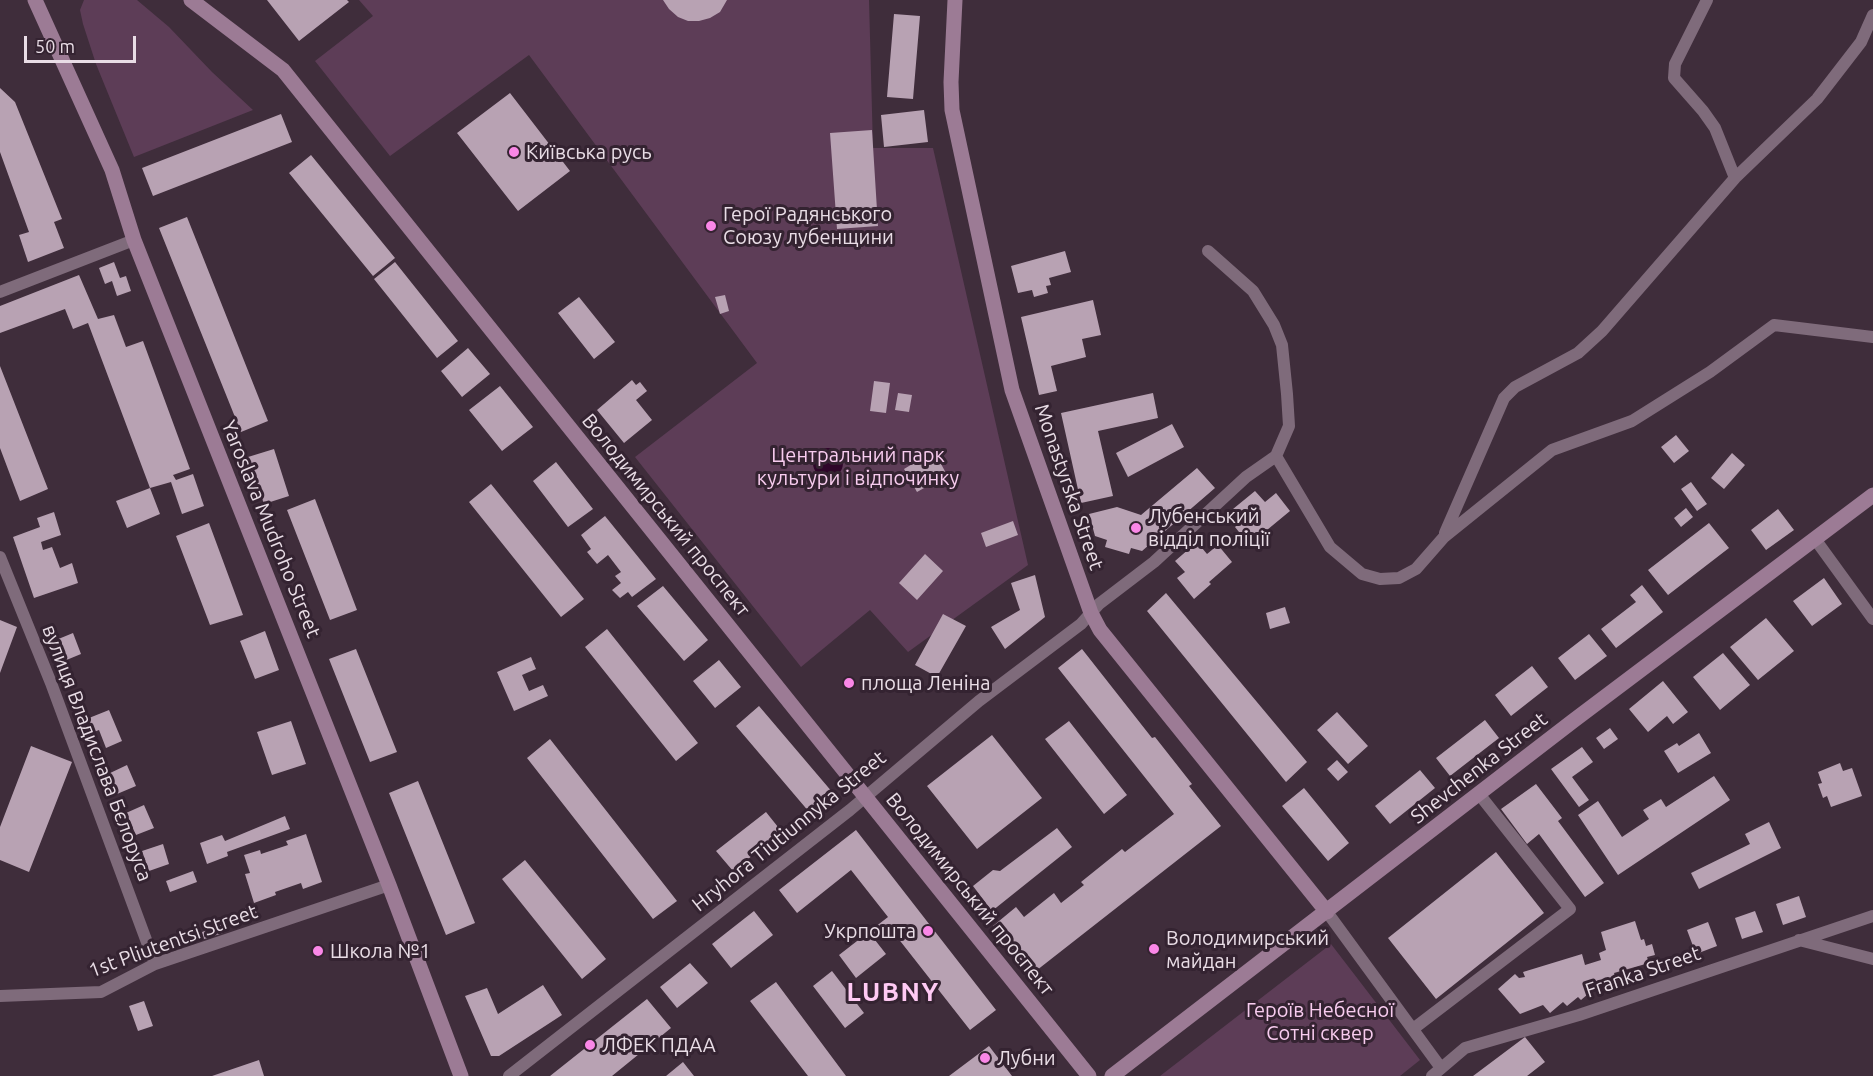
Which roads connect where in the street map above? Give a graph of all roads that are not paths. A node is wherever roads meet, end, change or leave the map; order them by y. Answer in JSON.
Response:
{"nodes":[{"id":1,"x":35,"y":0,"type":"edge"},
{"id":2,"x":192,"y":0,"type":"edge"},
{"id":3,"x":955,"y":0,"type":"edge"},
{"id":4,"x":1707,"y":0,"type":"edge"},
{"id":5,"x":1873,"y":15,"type":"edge"},
{"id":6,"x":1735,"y":177,"type":"junction"},
{"id":7,"x":134,"y":240,"type":"junction"},
{"id":8,"x":1208,"y":251,"type":"dead end"},
{"id":9,"x":0,"y":292,"type":"edge"},
{"id":10,"x":1873,"y":337,"type":"edge"},
{"id":11,"x":1276,"y":456,"type":"junction"},
{"id":12,"x":1873,"y":495,"type":"edge"},
{"id":13,"x":1444,"y":537,"type":"junction"},
{"id":14,"x":1815,"y":539,"type":"junction"},
{"id":15,"x":0,"y":557,"type":"edge"},
{"id":16,"x":1090,"y":613,"type":"junction"},
{"id":17,"x":1873,"y":619,"type":"edge"},
{"id":18,"x":1479,"y":794,"type":"junction"},
{"id":19,"x":866,"y":797,"type":"junction"},
{"id":20,"x":389,"y":885,"type":"junction"},
{"id":21,"x":1327,"y":912,"type":"junction"},
{"id":22,"x":1873,"y":916,"type":"edge"},
{"id":23,"x":1799,"y":940,"type":"junction"},
{"id":24,"x":1873,"y":959,"type":"edge"},
{"id":25,"x":155,"y":964,"type":"junction"},
{"id":26,"x":0,"y":996,"type":"edge"},
{"id":27,"x":1413,"y":1029,"type":"junction"},
{"id":28,"x":1437,"y":1072,"type":"edge"},
{"id":29,"x":461,"y":1076,"type":"edge"},
{"id":30,"x":509,"y":1076,"type":"edge"},
{"id":31,"x":1089,"y":1076,"type":"edge"},
{"id":32,"x":1112,"y":1076,"type":"edge"}],
"edges":[{"from":1,"to":7,"type":"main road","name":"Yaroslava Mudroho Street"},
{"from":2,"to":19,"type":"main road","name":"Володимирський проспект"},
{"from":3,"to":16,"type":"main road","name":"Monastyrska Street"},
{"from":4,"to":6,"type":"street"},
{"from":5,"to":6,"type":"street"},
{"from":6,"to":13,"type":"street"},
{"from":7,"to":9,"type":"street"},
{"from":7,"to":20,"type":"main road","name":"Yaroslava Mudroho Street"},
{"from":8,"to":11,"type":"street"},
{"from":10,"to":13,"type":"street"},
{"from":11,"to":13,"type":"street"},
{"from":11,"to":16,"type":"street","name":"Hryhora Tiutiunnyka Street"},
{"from":12,"to":14,"type":"main road","name":"Shevchenka Street"},
{"from":14,"to":17,"type":"street"},
{"from":14,"to":18,"type":"main road","name":"Shevchenka Street"},
{"from":15,"to":25,"type":"street","name":"вулиця Владислава Бєлоруса"},
{"from":16,"to":19,"type":"street","name":"Hryhora Tiutiunnyka Street"},
{"from":16,"to":21,"type":"main road","name":"Monastyrska Street"},
{"from":18,"to":21,"type":"main road","name":"Shevchenka Street"},
{"from":18,"to":27,"type":"street"},
{"from":19,"to":30,"type":"street","name":"Hryhora Tiutiunnyka Street"},
{"from":19,"to":31,"type":"main road","name":"Володимирський проспект"},
{"from":20,"to":25,"type":"street","name":"1st Pliutentsi Street"},
{"from":20,"to":29,"type":"main road","name":"Yaroslava Mudroho Street"},
{"from":21,"to":27,"type":"street"},
{"from":21,"to":32,"type":"main road","name":"Shevchenka Street"},
{"from":22,"to":23,"type":"street","name":"Franka Street"},
{"from":23,"to":24,"type":"street"},
{"from":23,"to":28,"type":"street","name":"Franka Street"},
{"from":25,"to":26,"type":"street","name":"1st Pliutentsi Street"},
{"from":27,"to":28,"type":"street"}]}
